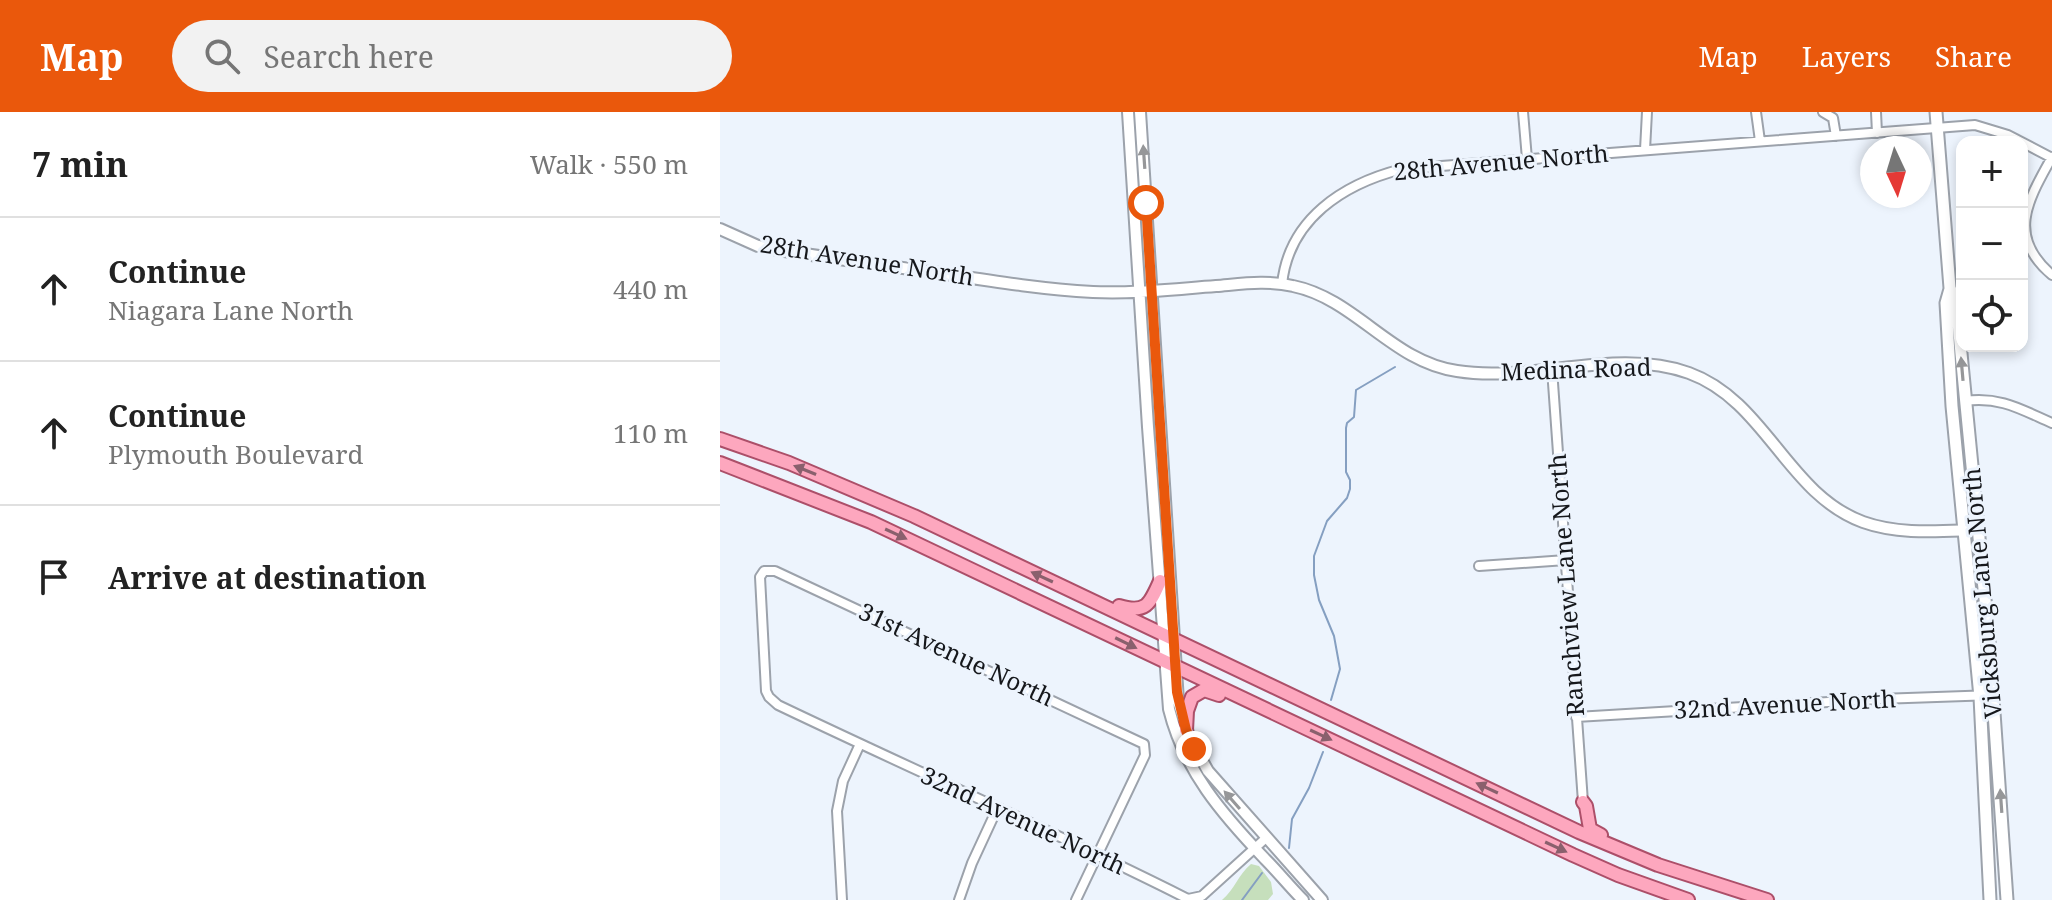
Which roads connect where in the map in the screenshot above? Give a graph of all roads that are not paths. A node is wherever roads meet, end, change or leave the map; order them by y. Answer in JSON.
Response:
{"nodes":[{"id":1,"x":1128,"y":112,"type":"edge"},
{"id":2,"x":1140,"y":112,"type":"edge"},
{"id":3,"x":1523,"y":112,"type":"edge"},
{"id":4,"x":1647,"y":112,"type":"edge"},
{"id":5,"x":1756,"y":112,"type":"edge"},
{"id":6,"x":1823,"y":112,"type":"edge"},
{"id":7,"x":1876,"y":112,"type":"edge"},
{"id":8,"x":1936,"y":112,"type":"edge"},
{"id":9,"x":1937,"y":128,"type":"junction"},
{"id":10,"x":1877,"y":133,"type":"junction"},
{"id":11,"x":1836,"y":136,"type":"junction"},
{"id":12,"x":1760,"y":141,"type":"junction"},
{"id":13,"x":1645,"y":150,"type":"junction"},
{"id":14,"x":2052,"y":158,"type":"edge"},
{"id":15,"x":1527,"y":159,"type":"junction"},
{"id":16,"x":720,"y":229,"type":"edge"},
{"id":17,"x":2052,"y":275,"type":"edge"},
{"id":18,"x":1282,"y":284,"type":"junction"},
{"id":19,"x":1950,"y":288,"type":"junction"},
{"id":20,"x":1139,"y":291,"type":"junction"},
{"id":21,"x":1152,"y":291,"type":"junction"},
{"id":22,"x":1552,"y":369,"type":"junction"},
{"id":23,"x":1965,"y":401,"type":"junction"},
{"id":24,"x":2052,"y":423,"type":"edge"},
{"id":25,"x":720,"y":439,"type":"edge"},
{"id":26,"x":720,"y":463,"type":"edge"},
{"id":27,"x":1965,"y":530,"type":"junction"},
{"id":28,"x":1978,"y":530,"type":"junction"},
{"id":29,"x":1566,"y":560,"type":"junction"},
{"id":30,"x":1479,"y":566,"type":"dead end"},
{"id":31,"x":1160,"y":581,"type":"junction"},
{"id":32,"x":1080,"y":595,"type":"junction"},
{"id":33,"x":1169,"y":636,"type":"junction"},
{"id":34,"x":1170,"y":664,"type":"junction"},
{"id":35,"x":1994,"y":695,"type":"junction"},
{"id":36,"x":769,"y":697,"type":"joint"},
{"id":37,"x":1980,"y":697,"type":"junction"},
{"id":38,"x":1277,"y":715,"type":"junction"},
{"id":39,"x":1576,"y":717,"type":"junction"},
{"id":40,"x":1186,"y":730,"type":"junction"},
{"id":41,"x":860,"y":744,"type":"junction"},
{"id":42,"x":1583,"y":802,"type":"junction"},
{"id":43,"x":997,"y":809,"type":"junction"},
{"id":44,"x":1544,"y":815,"type":"junction"},
{"id":45,"x":1266,"y":838,"type":"junction"},
{"id":46,"x":1255,"y":848,"type":"junction"},
{"id":47,"x":1097,"y":856,"type":"junction"},
{"id":48,"x":1679,"y":872,"type":"junction"},
{"id":49,"x":842,"y":900,"type":"edge"},
{"id":50,"x":959,"y":900,"type":"edge"},
{"id":51,"x":1076,"y":900,"type":"edge"},
{"id":52,"x":1303,"y":900,"type":"edge"},
{"id":53,"x":1322,"y":900,"type":"edge"},
{"id":54,"x":1688,"y":900,"type":"edge"},
{"id":55,"x":1767,"y":900,"type":"edge"},
{"id":56,"x":1990,"y":900,"type":"edge"},
{"id":57,"x":2007,"y":900,"type":"edge"}],
"edges":[{"from":1,"to":20,"type":"street"},
{"from":21,"to":2,"type":"street","one_way":true},
{"from":3,"to":15,"type":"street"},
{"from":4,"to":13,"type":"street"},
{"from":5,"to":12,"type":"street"},
{"from":6,"to":11,"type":"street"},
{"from":7,"to":10,"type":"street"},
{"from":8,"to":9,"type":"main road","name":"Vicksburg Lane North"},
{"from":9,"to":10,"type":"street","name":"28th Avenue North"},
{"from":9,"to":14,"type":"street","name":"28th Avenue North"},
{"from":9,"to":19,"type":"main road","name":"Vicksburg Lane North"},
{"from":10,"to":11,"type":"street","name":"28th Avenue North"},
{"from":11,"to":12,"type":"street","name":"28th Avenue North"},
{"from":12,"to":13,"type":"street","name":"28th Avenue North"},
{"from":13,"to":15,"type":"street","name":"28th Avenue North"},
{"from":14,"to":17,"type":"street"},
{"from":15,"to":18,"type":"street","name":"28th Avenue North"},
{"from":16,"to":20,"type":"street","name":"28th Avenue North"},
{"from":18,"to":21,"type":"street","name":"28th Avenue North"},
{"from":18,"to":22,"type":"street","name":"Medina Road"},
{"from":23,"to":19,"type":"main road","name":"Vicksburg Lane North","one_way":true},
{"from":19,"to":27,"type":"main road","name":"Vicksburg Lane North"},
{"from":20,"to":21,"type":"street","name":"28th Avenue North"},
{"from":20,"to":31,"type":"street"},
{"from":21,"to":33,"type":"street"},
{"from":22,"to":27,"type":"street","name":"Medina Road"},
{"from":22,"to":29,"type":"street","name":"Ranchview Lane North"},
{"from":23,"to":24,"type":"street"},
{"from":23,"to":28,"type":"main road","name":"Vicksburg Lane North"},
{"from":32,"to":25,"type":"main road","one_way":true},
{"from":26,"to":34,"type":"main road","one_way":true},
{"from":27,"to":28,"type":"street","name":"Medina Road"},
{"from":27,"to":37,"type":"main road","name":"Vicksburg Lane North"},
{"from":28,"to":35,"type":"main road","name":"Vicksburg Lane North"},
{"from":29,"to":30,"type":"street"},
{"from":29,"to":39,"type":"street","name":"Ranchview Lane North"},
{"from":31,"to":32,"type":"main road"},
{"from":31,"to":33,"type":"street"},
{"from":32,"to":33,"type":"main road"},
{"from":33,"to":34,"type":"street"},
{"from":44,"to":33,"type":"main road","one_way":true},
{"from":34,"to":38,"type":"main road"},
{"from":34,"to":40,"type":"street"},
{"from":34,"to":46,"type":"street"},
{"from":35,"to":37,"type":"street","name":"32nd Avenue North"},
{"from":57,"to":35,"type":"main road","name":"Vicksburg Lane North","one_way":true},
{"from":36,"to":41,"type":"street","name":"32nd Avenue North"},
{"from":36,"to":47,"type":"street","name":"31st Avenue North"},
{"from":37,"to":39,"type":"street","name":"32nd Avenue North"},
{"from":37,"to":56,"type":"main road","name":"Vicksburg Lane North"},
{"from":38,"to":40,"type":"main road"},
{"from":38,"to":54,"type":"main road","one_way":true},
{"from":39,"to":42,"type":"street","name":"Ranchview Lane North"},
{"from":45,"to":40,"type":"street","one_way":true},
{"from":41,"to":43,"type":"street","name":"32nd Avenue North"},
{"from":41,"to":49,"type":"street"},
{"from":42,"to":44,"type":"main road"},
{"from":42,"to":48,"type":"main road"},
{"from":43,"to":47,"type":"street","name":"32nd Avenue North"},
{"from":43,"to":50,"type":"street"},
{"from":44,"to":48,"type":"main road"},
{"from":45,"to":46,"type":"street","name":"32nd Avenue North"},
{"from":45,"to":53,"type":"street"},
{"from":46,"to":47,"type":"street","name":"32nd Avenue North"},
{"from":46,"to":52,"type":"street"},
{"from":47,"to":51,"type":"street"},
{"from":48,"to":55,"type":"main road"}]}
